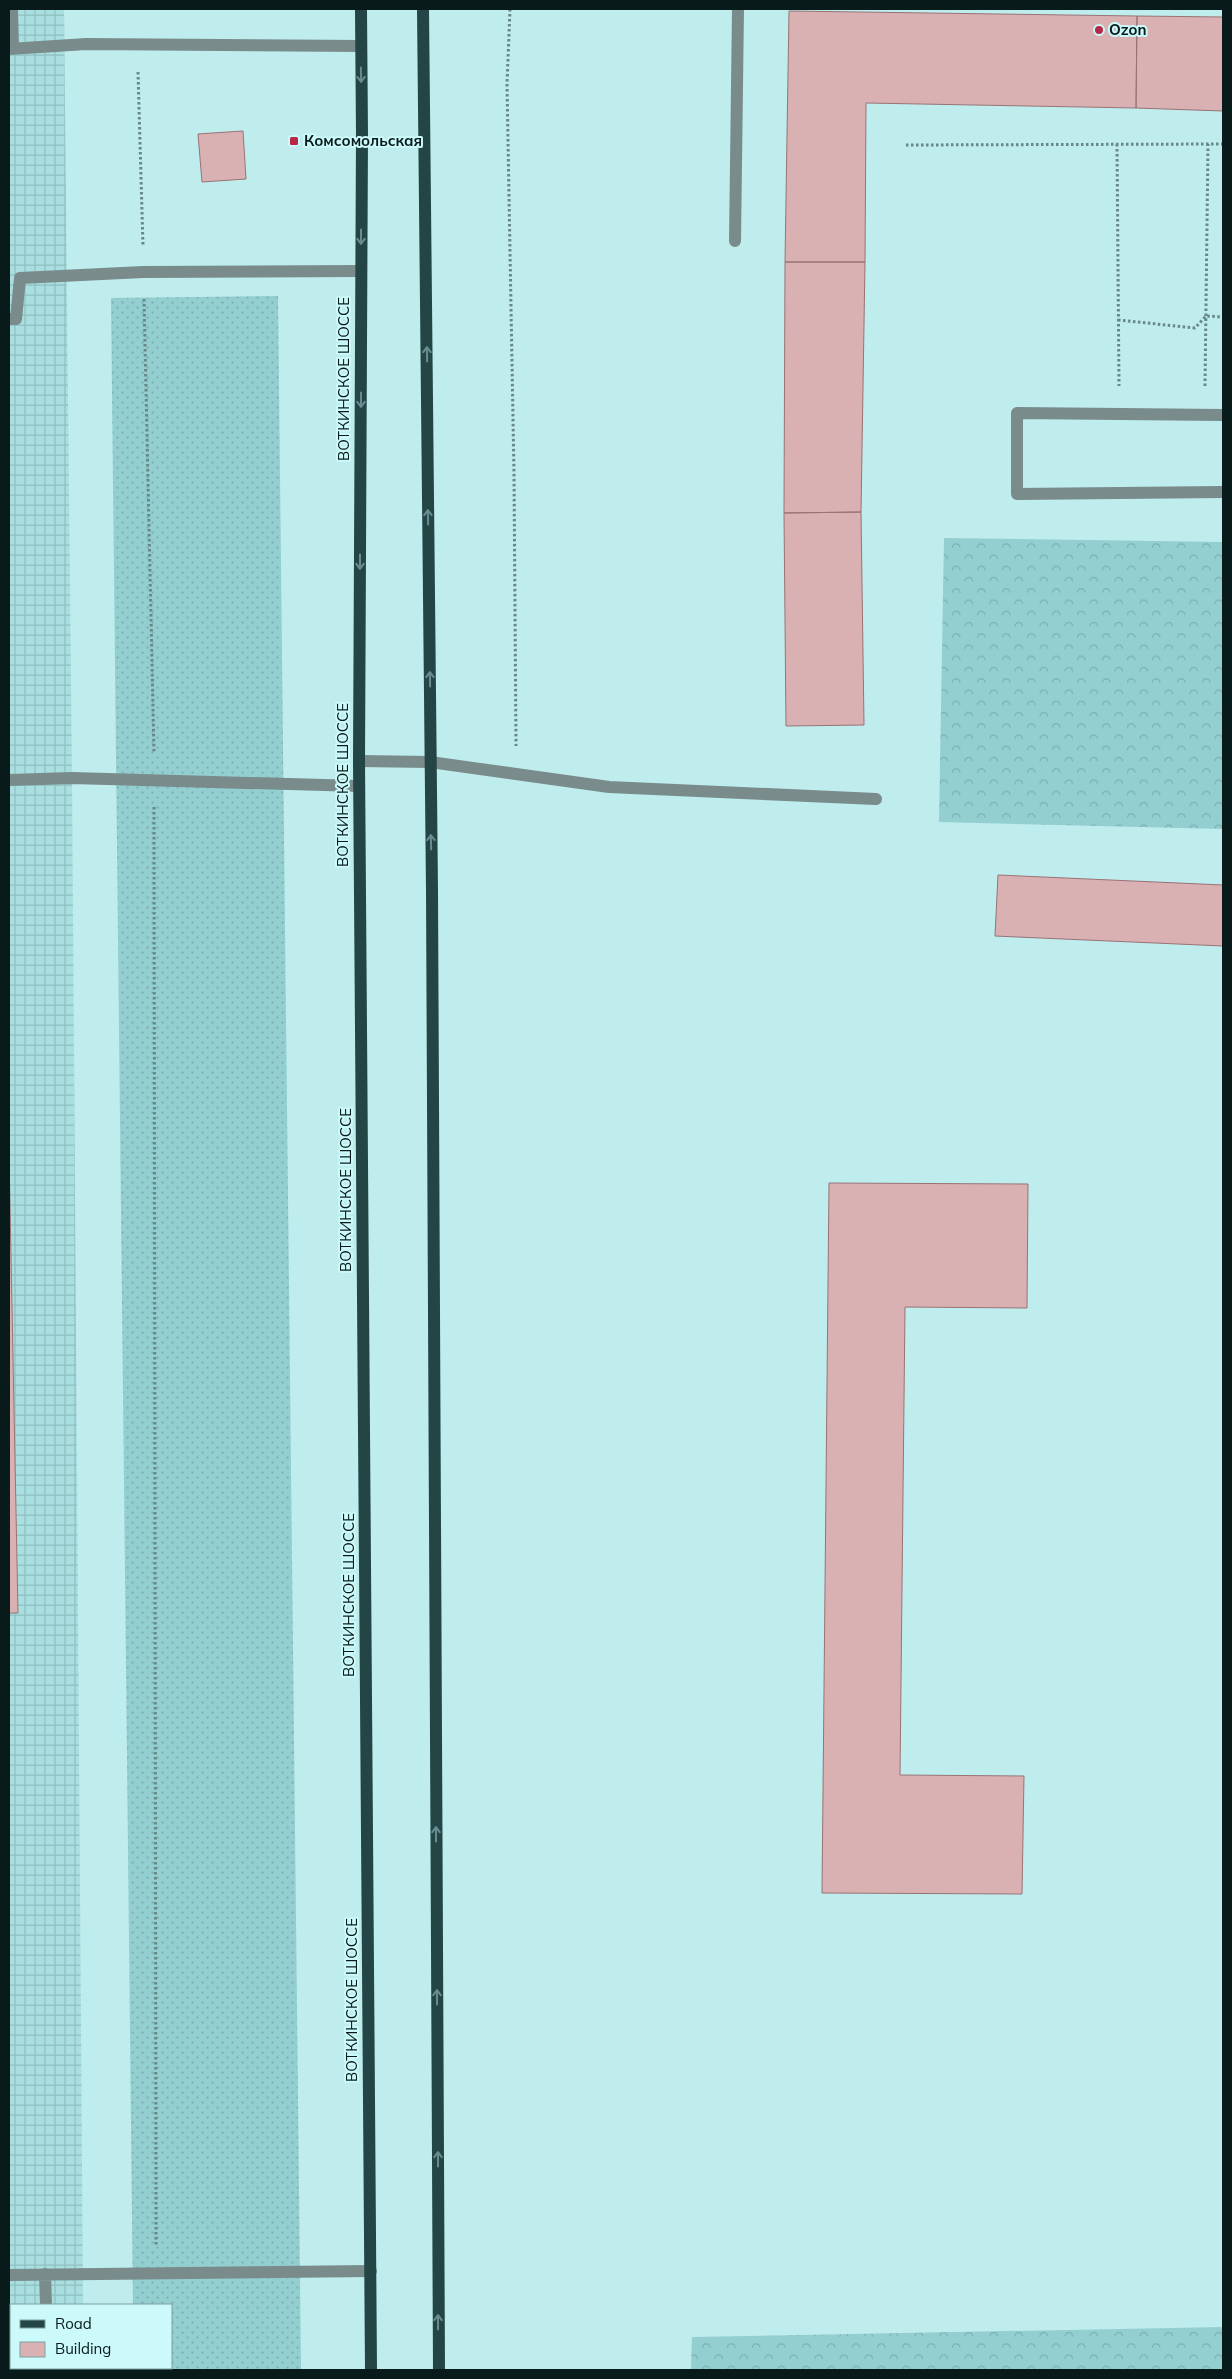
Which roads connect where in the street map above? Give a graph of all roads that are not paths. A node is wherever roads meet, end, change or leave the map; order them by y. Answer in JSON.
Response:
{"nodes":[{"id":1,"x":12,"y":9,"type":"edge"},
{"id":2,"x":361,"y":9,"type":"edge"},
{"id":3,"x":423,"y":9,"type":"edge"},
{"id":4,"x":738,"y":9,"type":"edge"},
{"id":5,"x":361,"y":46,"type":"junction"},
{"id":6,"x":11,"y":48,"type":"edge"},
{"id":7,"x":735,"y":241,"type":"dead end"},
{"id":8,"x":361,"y":271,"type":"junction"},
{"id":9,"x":9,"y":319,"type":"edge"},
{"id":10,"x":1223,"y":415,"type":"edge"},
{"id":11,"x":1223,"y":492,"type":"edge"},
{"id":12,"x":358,"y":761,"type":"junction"},
{"id":13,"x":430,"y":762,"type":"junction"},
{"id":14,"x":9,"y":780,"type":"edge"},
{"id":15,"x":359,"y":786,"type":"junction"},
{"id":16,"x":876,"y":799,"type":"dead end"},
{"id":17,"x":370,"y":2271,"type":"junction"},
{"id":18,"x":45,"y":2274,"type":"junction"},
{"id":19,"x":9,"y":2275,"type":"edge"},
{"id":20,"x":46,"y":2304,"type":"edge"},
{"id":21,"x":371,"y":2370,"type":"edge"},
{"id":22,"x":438,"y":2370,"type":"edge"}],
"edges":[{"from":1,"to":6,"type":"lane"},
{"from":2,"to":5,"type":"main road","name":"ВОТКИНСКОЕ ШОССЕ"},
{"from":13,"to":3,"type":"main road","one_way":true},
{"from":4,"to":7,"type":"lane"},
{"from":5,"to":6,"type":"lane"},
{"from":5,"to":8,"type":"main road","name":"ВОТКИНСКОЕ ШОССЕ","one_way":true},
{"from":8,"to":9,"type":"lane"},
{"from":8,"to":12,"type":"main road","name":"ВОТКИНСКОЕ ШОССЕ","one_way":true},
{"from":10,"to":11,"type":"lane"},
{"from":12,"to":13,"type":"lane"},
{"from":12,"to":15,"type":"main road","name":"ВОТКИНСКОЕ ШОССЕ"},
{"from":13,"to":16,"type":"lane"},
{"from":22,"to":13,"type":"main road","one_way":true},
{"from":14,"to":15,"type":"lane"},
{"from":15,"to":17,"type":"main road","name":"ВОТКИНСКОЕ ШОССЕ"},
{"from":17,"to":18,"type":"lane"},
{"from":17,"to":21,"type":"main road","name":"ВОТКИНСКОЕ ШОССЕ"},
{"from":18,"to":19,"type":"lane"},
{"from":18,"to":20,"type":"lane"}]}
